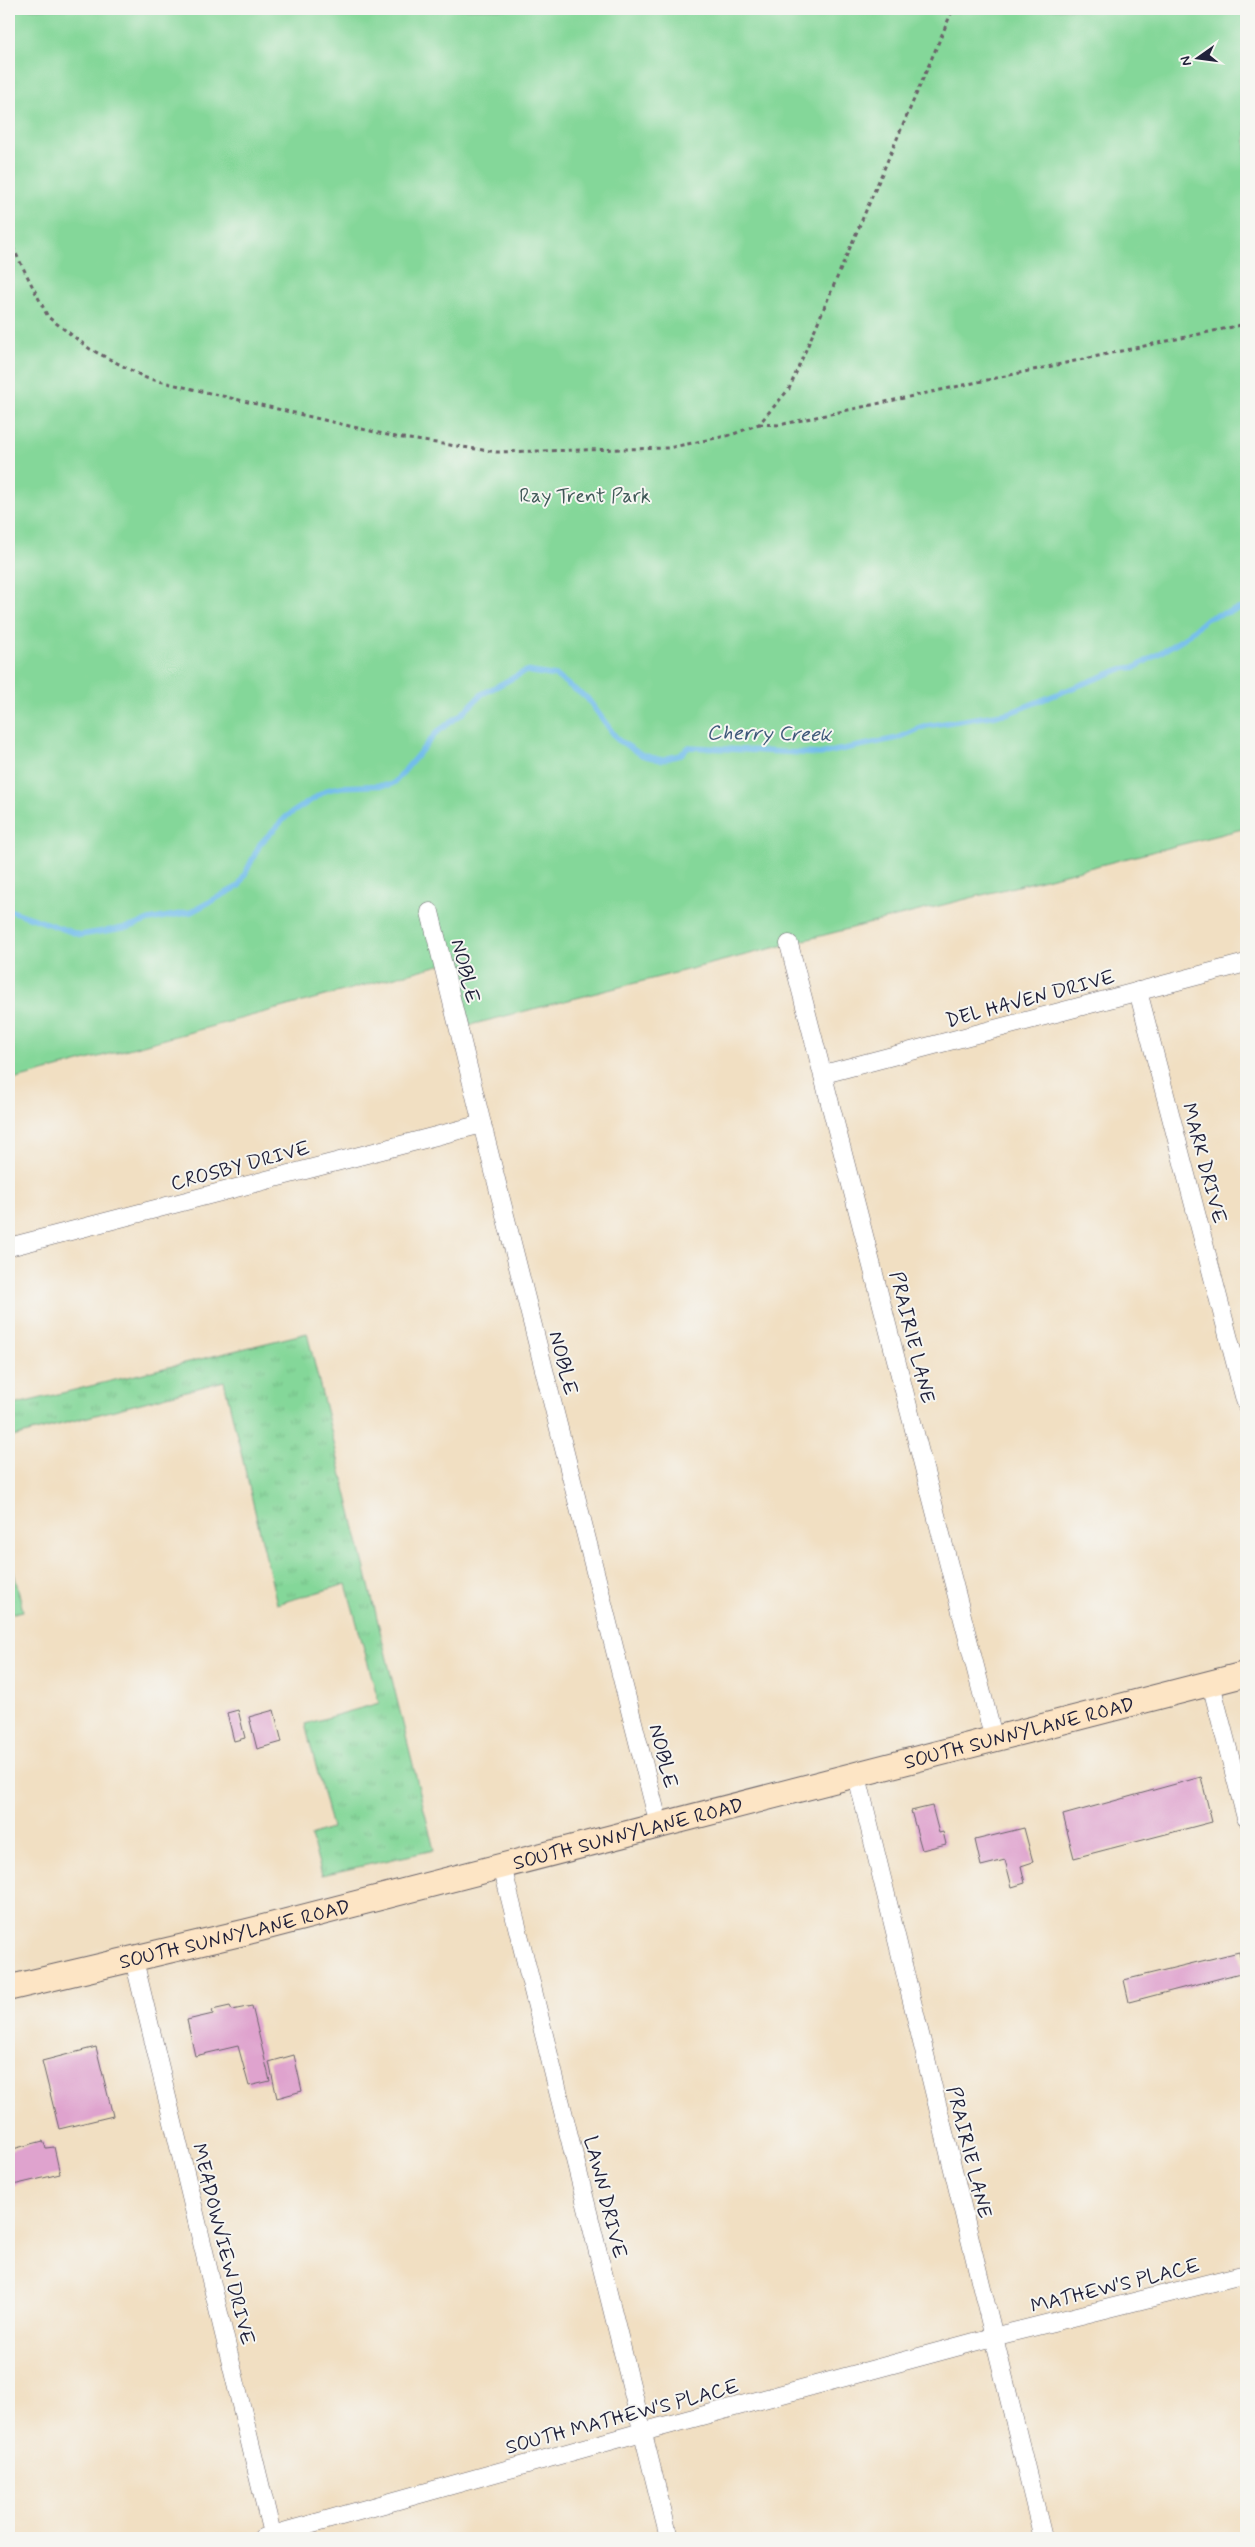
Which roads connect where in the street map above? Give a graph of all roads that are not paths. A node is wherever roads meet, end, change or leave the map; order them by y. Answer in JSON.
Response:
{"nodes":[{"id":1,"x":430,"y":912,"type":"dead end"},
{"id":2,"x":789,"y":944,"type":"dead end"},
{"id":3,"x":1246,"y":963,"type":"edge"},
{"id":4,"x":1138,"y":991,"type":"junction"},
{"id":5,"x":824,"y":1074,"type":"junction"},
{"id":6,"x":482,"y":1124,"type":"junction"},
{"id":7,"x":9,"y":1247,"type":"edge"},
{"id":8,"x":1246,"y":1404,"type":"edge"},
{"id":9,"x":1246,"y":1674,"type":"edge"},
{"id":10,"x":1211,"y":1684,"type":"junction"},
{"id":11,"x":994,"y":1740,"type":"junction"},
{"id":12,"x":857,"y":1776,"type":"junction"},
{"id":13,"x":1246,"y":1818,"type":"edge"},
{"id":14,"x":659,"y":1825,"type":"junction"},
{"id":15,"x":502,"y":1866,"type":"junction"},
{"id":16,"x":134,"y":1960,"type":"junction"},
{"id":17,"x":9,"y":1988,"type":"edge"},
{"id":18,"x":1246,"y":2274,"type":"edge"},
{"id":19,"x":994,"y":2337,"type":"junction"},
{"id":20,"x":642,"y":2432,"type":"junction"},
{"id":21,"x":269,"y":2537,"type":"edge"},
{"id":22,"x":669,"y":2538,"type":"edge"},
{"id":23,"x":1043,"y":2538,"type":"edge"}],
"edges":[{"from":1,"to":6,"type":"street","name":"NOBLE"},
{"from":2,"to":5,"type":"street","name":"PRAIRIE LANE"},
{"from":3,"to":4,"type":"street","name":"DEL HAVEN DRIVE"},
{"from":4,"to":5,"type":"street","name":"DEL HAVEN DRIVE"},
{"from":4,"to":8,"type":"street","name":"MARK DRIVE"},
{"from":5,"to":11,"type":"street","name":"PRAIRIE LANE"},
{"from":6,"to":7,"type":"street","name":"CROSBY DRIVE"},
{"from":6,"to":14,"type":"street","name":"NOBLE"},
{"from":9,"to":10,"type":"main road","name":"SOUTH SUNNYLANE ROAD"},
{"from":10,"to":11,"type":"main road","name":"SOUTH SUNNYLANE ROAD"},
{"from":10,"to":13,"type":"street"},
{"from":11,"to":12,"type":"main road","name":"SOUTH SUNNYLANE ROAD"},
{"from":12,"to":14,"type":"main road","name":"SOUTH SUNNYLANE ROAD"},
{"from":12,"to":19,"type":"street","name":"PRAIRIE LANE"},
{"from":14,"to":15,"type":"main road","name":"SOUTH SUNNYLANE ROAD"},
{"from":15,"to":16,"type":"main road","name":"SOUTH SUNNYLANE ROAD"},
{"from":15,"to":20,"type":"street","name":"LAWN DRIVE"},
{"from":16,"to":17,"type":"main road","name":"SOUTH SUNNYLANE ROAD"},
{"from":16,"to":21,"type":"street","name":"MEADOWVIEW DRIVE"},
{"from":18,"to":19,"type":"street","name":"MATHEW'S PLACE"},
{"from":19,"to":20,"type":"street","name":"SOUTH MATHEW'S PLACE"},
{"from":19,"to":23,"type":"street","name":"PRAIRIE LANE"},
{"from":20,"to":21,"type":"street","name":"SOUTH MATHEW'S PLACE"},
{"from":20,"to":22,"type":"street","name":"LAWN DRIVE"}]}
